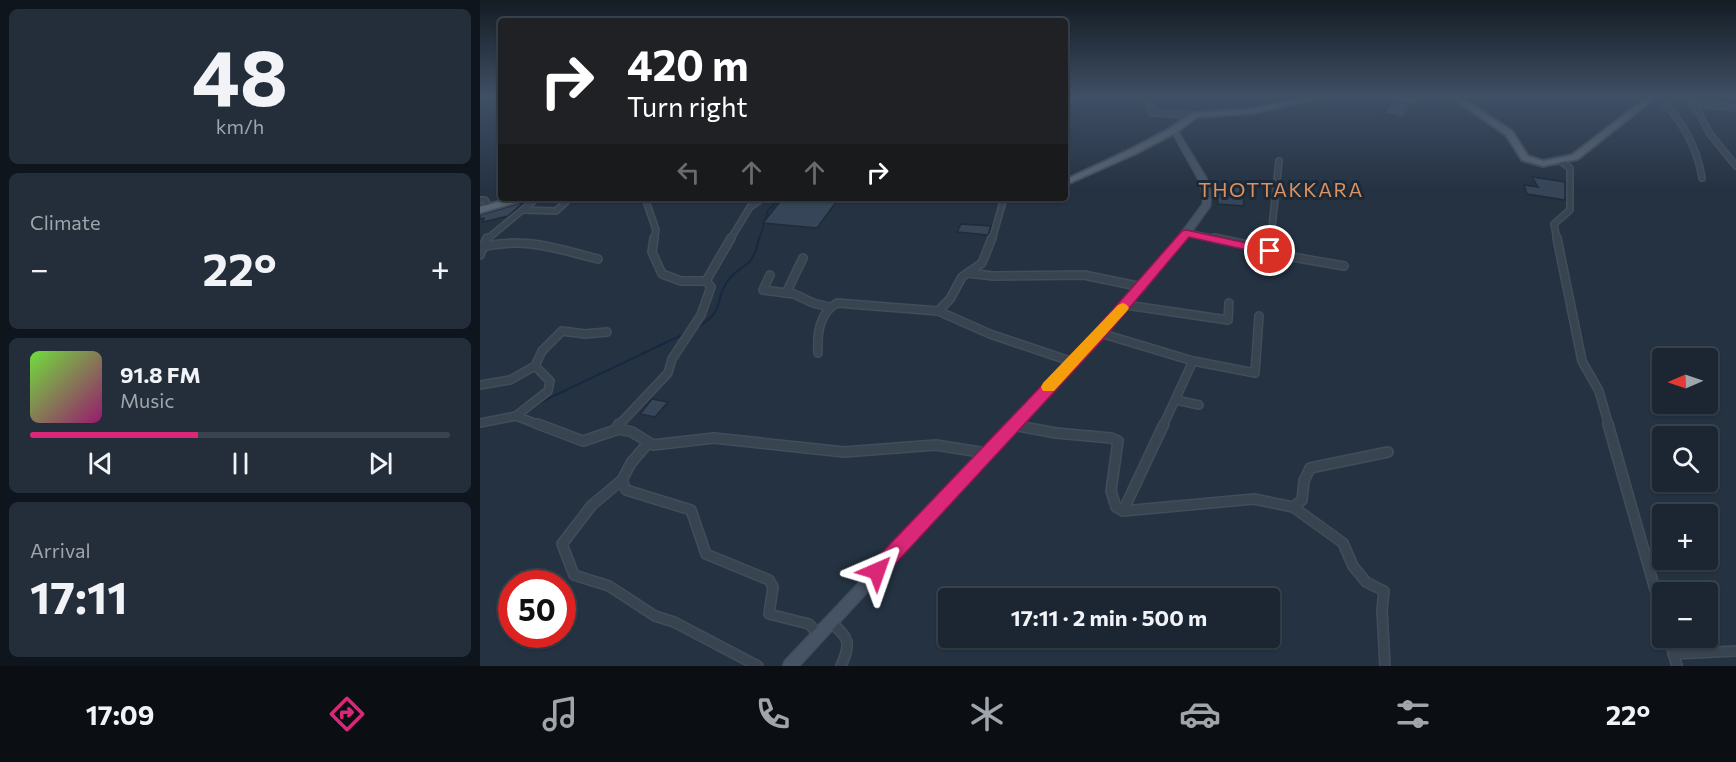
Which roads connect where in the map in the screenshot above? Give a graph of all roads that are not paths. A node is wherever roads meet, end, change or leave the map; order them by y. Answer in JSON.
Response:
{"nodes":[{"id":1,"x":1177,"y":127,"type":"edge"},
{"id":2,"x":1500,"y":127,"type":"edge"},
{"id":3,"x":1614,"y":127,"type":"edge"},
{"id":4,"x":1683,"y":127,"type":"edge"},
{"id":5,"x":1704,"y":127,"type":"edge"},
{"id":6,"x":1173,"y":130,"type":"junction"},
{"id":7,"x":1279,"y":161,"type":"dead end"},
{"id":8,"x":1560,"y":162,"type":"junction"},
{"id":9,"x":1736,"y":166,"type":"edge"},
{"id":10,"x":1702,"y":178,"type":"dead end"},
{"id":11,"x":1068,"y":182,"type":"edge"},
{"id":12,"x":480,"y":200,"type":"edge"},
{"id":13,"x":510,"y":201,"type":"edge"},
{"id":14,"x":534,"y":201,"type":"edge"},
{"id":15,"x":567,"y":201,"type":"edge"},
{"id":16,"x":646,"y":201,"type":"edge"},
{"id":17,"x":759,"y":201,"type":"edge"},
{"id":18,"x":1003,"y":201,"type":"edge"},
{"id":19,"x":484,"y":208,"type":"edge"},
{"id":20,"x":524,"y":210,"type":"junction"},
{"id":21,"x":1186,"y":233,"type":"junction"},
{"id":22,"x":482,"y":247,"type":"edge"},
{"id":23,"x":1258,"y":247,"type":"junction"},
{"id":24,"x":480,"y":255,"type":"edge"},
{"id":25,"x":803,"y":258,"type":"dead end"},
{"id":26,"x":598,"y":259,"type":"dead end"},
{"id":27,"x":1344,"y":266,"type":"dead end"},
{"id":28,"x":968,"y":273,"type":"junction"},
{"id":29,"x":770,"y":275,"type":"dead end"},
{"id":30,"x":706,"y":281,"type":"junction"},
{"id":31,"x":1142,"y":287,"type":"junction"},
{"id":32,"x":786,"y":293,"type":"junction"},
{"id":33,"x":1229,"y":303,"type":"dead end"},
{"id":34,"x":1126,"y":304,"type":"junction"},
{"id":35,"x":829,"y":307,"type":"junction"},
{"id":36,"x":938,"y":311,"type":"junction"},
{"id":37,"x":1259,"y":316,"type":"dead end"},
{"id":38,"x":607,"y":332,"type":"dead end"},
{"id":39,"x":1100,"y":333,"type":"junction"},
{"id":40,"x":818,"y":353,"type":"dead end"},
{"id":41,"x":1193,"y":361,"type":"junction"},
{"id":42,"x":1073,"y":362,"type":"junction"},
{"id":43,"x":535,"y":366,"type":"junction"},
{"id":44,"x":480,"y":385,"type":"edge"},
{"id":45,"x":1176,"y":400,"type":"junction"},
{"id":46,"x":1199,"y":405,"type":"dead end"},
{"id":47,"x":516,"y":416,"type":"junction"},
{"id":48,"x":480,"y":423,"type":"edge"},
{"id":49,"x":1013,"y":425,"type":"junction"},
{"id":50,"x":616,"y":429,"type":"junction"},
{"id":51,"x":648,"y":443,"type":"junction"},
{"id":52,"x":1388,"y":452,"type":"dead end"},
{"id":53,"x":986,"y":453,"type":"junction"},
{"id":54,"x":622,"y":480,"type":"junction"},
{"id":55,"x":1293,"y":507,"type":"junction"},
{"id":56,"x":1123,"y":511,"type":"junction"},
{"id":57,"x":1653,"y":582,"type":"edge"},
{"id":58,"x":830,"y":622,"type":"junction"},
{"id":59,"x":818,"y":634,"type":"junction"},
{"id":60,"x":1672,"y":648,"type":"edge"},
{"id":61,"x":1736,"y":651,"type":"edge"},
{"id":62,"x":1673,"y":654,"type":"junction"},
{"id":63,"x":758,"y":666,"type":"edge"},
{"id":64,"x":790,"y":666,"type":"edge"},
{"id":65,"x":841,"y":666,"type":"edge"},
{"id":66,"x":1385,"y":666,"type":"edge"},
{"id":67,"x":1677,"y":666,"type":"edge"}],
"edges":[{"from":1,"to":6,"type":"main road"},
{"from":2,"to":8,"type":"main road"},
{"from":3,"to":8,"type":"main road"},
{"from":4,"to":10,"type":"street"},
{"from":5,"to":9,"type":"street"},
{"from":6,"to":11,"type":"main road"},
{"from":6,"to":21,"type":"main road"},
{"from":7,"to":23,"type":"street"},
{"from":8,"to":57,"type":"street"},
{"from":12,"to":19,"type":"street"},
{"from":13,"to":19,"type":"main road"},
{"from":14,"to":20,"type":"street"},
{"from":15,"to":20,"type":"street"},
{"from":16,"to":30,"type":"street"},
{"from":17,"to":30,"type":"street"},
{"from":18,"to":28,"type":"street"},
{"from":20,"to":22,"type":"street"},
{"from":21,"to":23,"type":"street"},
{"from":21,"to":31,"type":"main road"},
{"from":22,"to":24,"type":"street"},
{"from":22,"to":26,"type":"street"},
{"from":23,"to":27,"type":"street"},
{"from":25,"to":32,"type":"street"},
{"from":28,"to":31,"type":"street"},
{"from":28,"to":36,"type":"street"},
{"from":29,"to":32,"type":"street"},
{"from":30,"to":50,"type":"street"},
{"from":31,"to":34,"type":"main road"},
{"from":32,"to":35,"type":"street"},
{"from":33,"to":34,"type":"street"},
{"from":34,"to":39,"type":"main road"},
{"from":35,"to":36,"type":"street"},
{"from":35,"to":40,"type":"street"},
{"from":36,"to":42,"type":"street"},
{"from":37,"to":41,"type":"street"},
{"from":38,"to":43,"type":"street"},
{"from":39,"to":41,"type":"street"},
{"from":39,"to":42,"type":"main road"},
{"from":41,"to":45,"type":"street"},
{"from":42,"to":49,"type":"main road"},
{"from":43,"to":44,"type":"street"},
{"from":43,"to":47,"type":"street"},
{"from":45,"to":46,"type":"street"},
{"from":45,"to":56,"type":"street"},
{"from":47,"to":48,"type":"street"},
{"from":47,"to":50,"type":"street"},
{"from":49,"to":53,"type":"main road"},
{"from":49,"to":56,"type":"street"},
{"from":50,"to":51,"type":"street"},
{"from":51,"to":53,"type":"street"},
{"from":51,"to":54,"type":"street"},
{"from":52,"to":55,"type":"street"},
{"from":53,"to":58,"type":"main road"},
{"from":54,"to":59,"type":"street"},
{"from":54,"to":63,"type":"street"},
{"from":55,"to":56,"type":"street"},
{"from":55,"to":66,"type":"street"},
{"from":58,"to":59,"type":"main road"},
{"from":58,"to":65,"type":"street"},
{"from":59,"to":64,"type":"main road"},
{"from":60,"to":62,"type":"street"},
{"from":61,"to":62,"type":"street"},
{"from":62,"to":67,"type":"street"}]}
